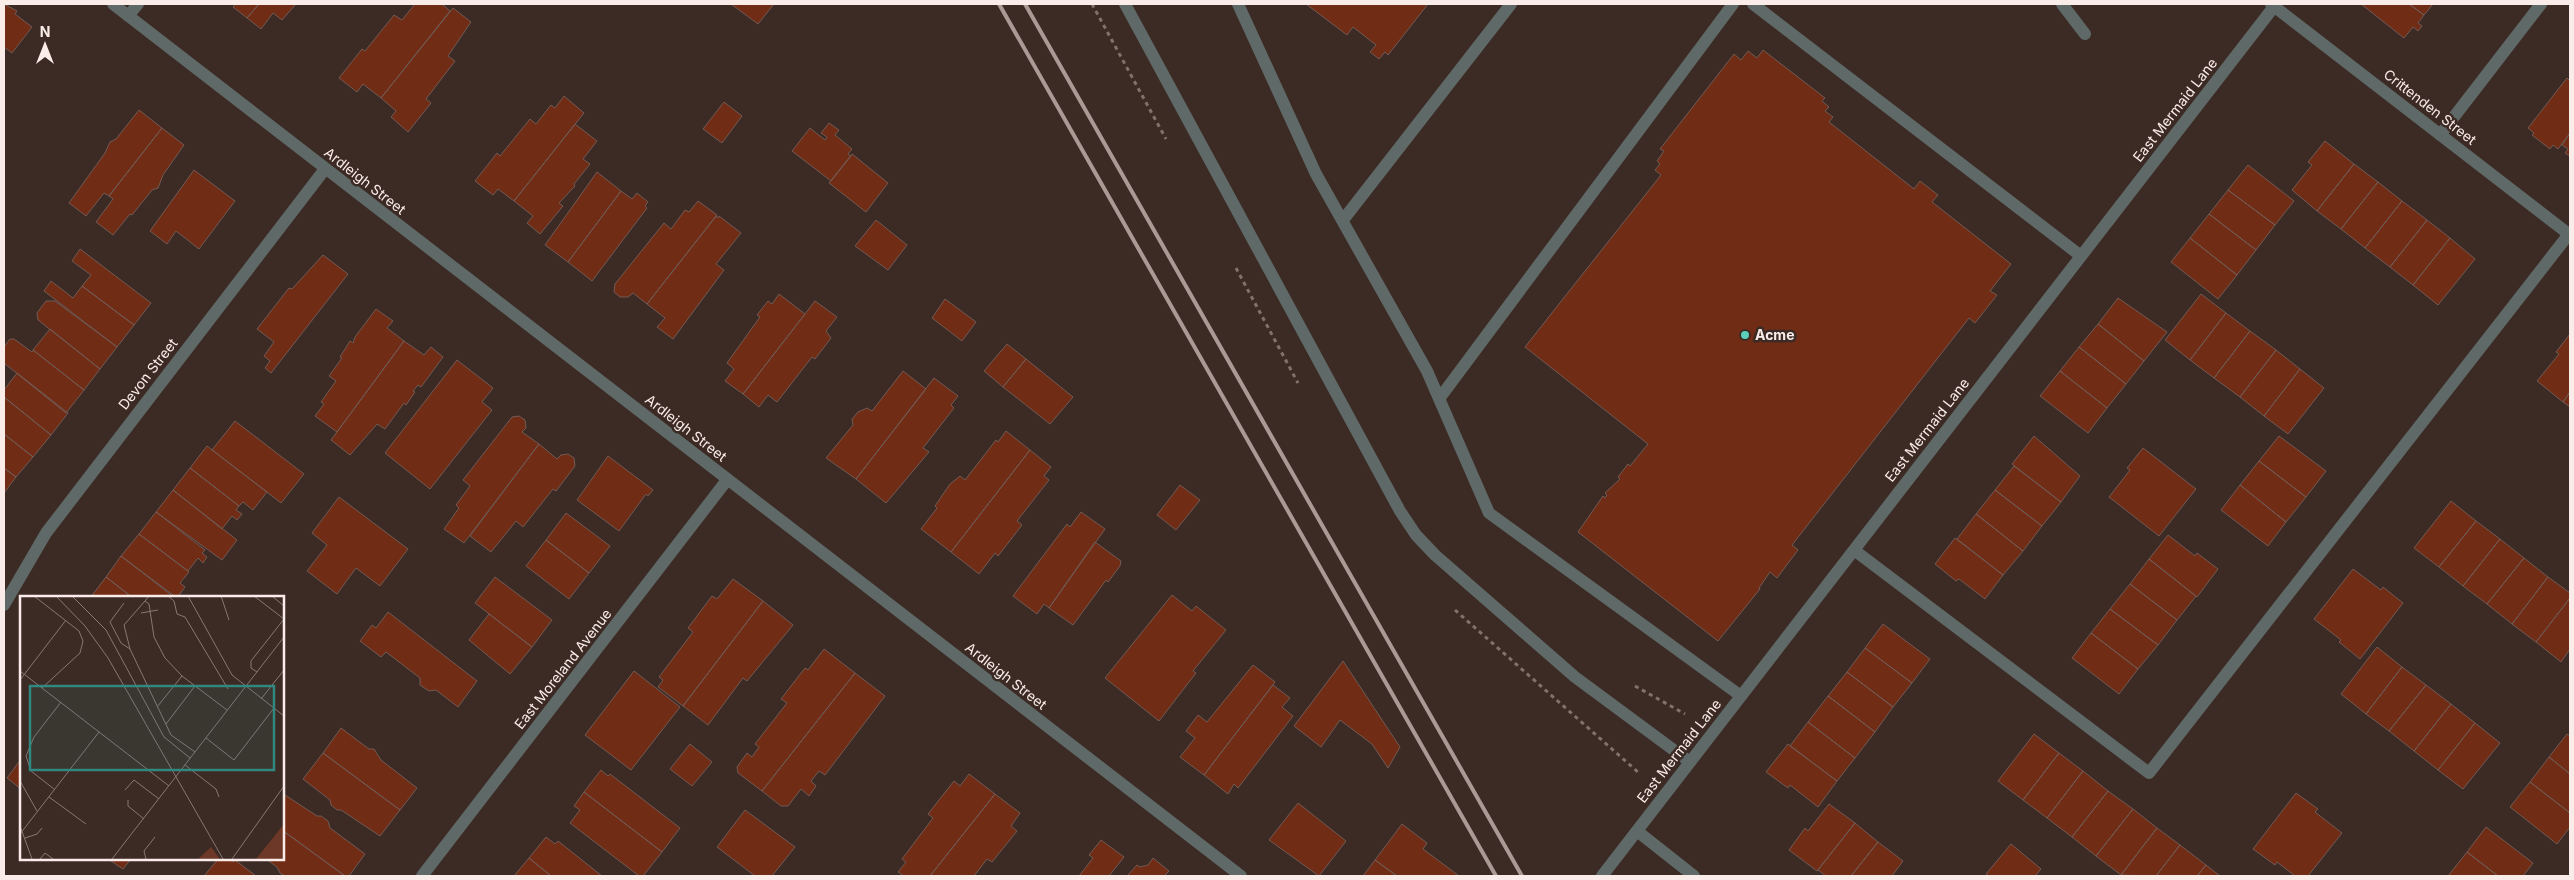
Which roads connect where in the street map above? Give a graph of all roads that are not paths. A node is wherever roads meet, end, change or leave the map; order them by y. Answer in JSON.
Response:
{"nodes":[{"id":1,"x":113,"y":4,"type":"edge"},
{"id":2,"x":138,"y":4,"type":"edge"},
{"id":3,"x":1125,"y":4,"type":"edge"},
{"id":4,"x":1238,"y":4,"type":"edge"},
{"id":5,"x":1511,"y":4,"type":"edge"},
{"id":6,"x":1733,"y":4,"type":"edge"},
{"id":7,"x":1753,"y":4,"type":"edge"},
{"id":8,"x":2062,"y":4,"type":"edge"},
{"id":9,"x":2541,"y":4,"type":"edge"},
{"id":10,"x":2274,"y":5,"type":"edge"},
{"id":11,"x":128,"y":16,"type":"junction"},
{"id":12,"x":2085,"y":34,"type":"dead end"},
{"id":13,"x":2440,"y":135,"type":"junction"},
{"id":14,"x":325,"y":169,"type":"junction"},
{"id":15,"x":1343,"y":220,"type":"junction"},
{"id":16,"x":2570,"y":234,"type":"edge"},
{"id":17,"x":2081,"y":256,"type":"junction"},
{"id":18,"x":1439,"y":399,"type":"junction"},
{"id":19,"x":728,"y":480,"type":"junction"},
{"id":20,"x":1854,"y":550,"type":"junction"},
{"id":21,"x":4,"y":605,"type":"edge"},
{"id":22,"x":1741,"y":696,"type":"junction"},
{"id":23,"x":1690,"y":762,"type":"junction"},
{"id":24,"x":1637,"y":831,"type":"junction"},
{"id":25,"x":422,"y":876,"type":"edge"},
{"id":26,"x":1241,"y":876,"type":"edge"},
{"id":27,"x":1602,"y":876,"type":"edge"},
{"id":28,"x":1694,"y":876,"type":"edge"}],
"edges":[{"from":1,"to":11,"type":"street","name":"Ardleigh Street"},
{"from":2,"to":11,"type":"street"},
{"from":3,"to":23,"type":"street"},
{"from":4,"to":15,"type":"street"},
{"from":5,"to":15,"type":"street"},
{"from":6,"to":18,"type":"street"},
{"from":7,"to":17,"type":"street"},
{"from":8,"to":12,"type":"street"},
{"from":9,"to":13,"type":"street"},
{"from":10,"to":13,"type":"street","name":"Crittenden Street"},
{"from":10,"to":17,"type":"street","name":"East Mermaid Lane"},
{"from":11,"to":14,"type":"street","name":"Ardleigh Street"},
{"from":13,"to":16,"type":"street","name":"Crittenden Street"},
{"from":14,"to":19,"type":"street","name":"Ardleigh Street"},
{"from":14,"to":21,"type":"street","name":"Devon Street"},
{"from":15,"to":18,"type":"street"},
{"from":16,"to":20,"type":"street"},
{"from":17,"to":20,"type":"street","name":"East Mermaid Lane"},
{"from":18,"to":22,"type":"street"},
{"from":19,"to":25,"type":"street","name":"East Moreland Avenue"},
{"from":19,"to":26,"type":"street","name":"Ardleigh Street"},
{"from":20,"to":22,"type":"street","name":"East Mermaid Lane"},
{"from":22,"to":23,"type":"street","name":"East Mermaid Lane"},
{"from":23,"to":24,"type":"street","name":"East Mermaid Lane"},
{"from":24,"to":27,"type":"street","name":"East Mermaid Lane"},
{"from":24,"to":28,"type":"street"}]}
